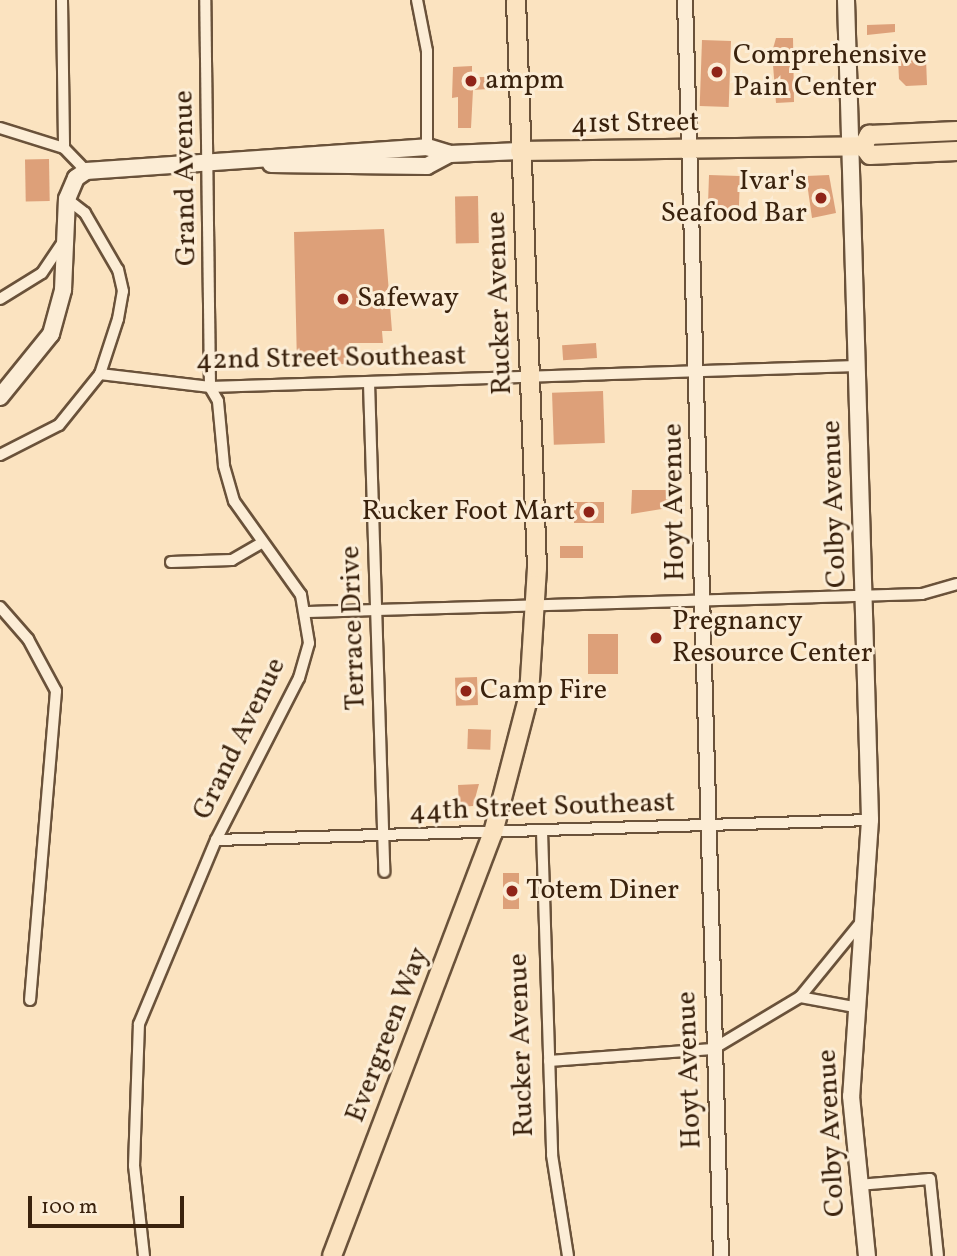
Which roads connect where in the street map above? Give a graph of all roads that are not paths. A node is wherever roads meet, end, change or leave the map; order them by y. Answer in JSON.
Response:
{"nodes":[{"id":1,"x":62,"y":0,"type":"edge"},
{"id":2,"x":205,"y":0,"type":"edge"},
{"id":3,"x":417,"y":0,"type":"edge"},
{"id":4,"x":516,"y":0,"type":"edge"},
{"id":5,"x":685,"y":0,"type":"edge"},
{"id":6,"x":846,"y":0,"type":"edge"},
{"id":7,"x":0,"y":128,"type":"edge"},
{"id":8,"x":957,"y":131,"type":"edge"},
{"id":9,"x":857,"y":146,"type":"junction"},
{"id":10,"x":427,"y":147,"type":"junction"},
{"id":11,"x":64,"y":148,"type":"junction"},
{"id":12,"x":691,"y":149,"type":"junction"},
{"id":13,"x":520,"y":151,"type":"junction"},
{"id":14,"x":957,"y":151,"type":"edge"},
{"id":15,"x":450,"y":154,"type":"junction"},
{"id":16,"x":359,"y":159,"type":"junction"},
{"id":17,"x":210,"y":162,"type":"junction"},
{"id":18,"x":86,"y":171,"type":"junction"},
{"id":19,"x":67,"y":199,"type":"junction"},
{"id":20,"x":66,"y":237,"type":"junction"},
{"id":21,"x":0,"y":299,"type":"edge"},
{"id":22,"x":857,"y":366,"type":"junction"},
{"id":23,"x":698,"y":369,"type":"junction"},
{"id":24,"x":100,"y":374,"type":"junction"},
{"id":25,"x":529,"y":378,"type":"junction"},
{"id":26,"x":369,"y":383,"type":"junction"},
{"id":27,"x":210,"y":387,"type":"junction"},
{"id":28,"x":0,"y":397,"type":"edge"},
{"id":29,"x":0,"y":454,"type":"edge"},
{"id":30,"x":262,"y":543,"type":"junction"},
{"id":31,"x":171,"y":562,"type":"dead end"},
{"id":32,"x":957,"y":584,"type":"edge"},
{"id":33,"x":864,"y":596,"type":"junction"},
{"id":34,"x":701,"y":600,"type":"junction"},
{"id":35,"x":536,"y":604,"type":"junction"},
{"id":36,"x":0,"y":607,"type":"edge"},
{"id":37,"x":376,"y":610,"type":"junction"},
{"id":38,"x":308,"y":612,"type":"junction"},
{"id":39,"x":870,"y":820,"type":"junction"},
{"id":40,"x":707,"y":824,"type":"junction"},
{"id":41,"x":542,"y":831,"type":"junction"},
{"id":42,"x":493,"y":833,"type":"junction"},
{"id":43,"x":382,"y":837,"type":"junction"},
{"id":44,"x":216,"y":840,"type":"junction"},
{"id":45,"x":384,"y":872,"type":"dead end"},
{"id":46,"x":866,"y":916,"type":"junction"},
{"id":47,"x":800,"y":997,"type":"junction"},
{"id":48,"x":30,"y":1000,"type":"dead end"},
{"id":49,"x":854,"y":1007,"type":"junction"},
{"id":50,"x":713,"y":1049,"type":"junction"},
{"id":51,"x":549,"y":1061,"type":"junction"},
{"id":52,"x":858,"y":1185,"type":"junction"},
{"id":53,"x":567,"y":1253,"type":"edge"},
{"id":54,"x":144,"y":1256,"type":"edge"},
{"id":55,"x":332,"y":1256,"type":"edge"},
{"id":56,"x":555,"y":1256,"type":"edge"},
{"id":57,"x":721,"y":1256,"type":"edge"},
{"id":58,"x":867,"y":1256,"type":"edge"},
{"id":59,"x":938,"y":1256,"type":"edge"}],
"edges":[{"from":1,"to":11,"type":"street"},
{"from":2,"to":17,"type":"street","name":"Grand Avenue"},
{"from":3,"to":10,"type":"street"},
{"from":4,"to":13,"type":"main road","name":"Rucker Avenue"},
{"from":5,"to":12,"type":"street","name":"Hoyt Avenue"},
{"from":6,"to":9,"type":"main road","name":"Colby Avenue"},
{"from":7,"to":11,"type":"street"},
{"from":8,"to":9,"type":"main road","name":"41st Street"},
{"from":9,"to":12,"type":"main road","name":"41st Street"},
{"from":9,"to":14,"type":"main road","name":"41st Street"},
{"from":9,"to":22,"type":"main road","name":"Colby Avenue"},
{"from":10,"to":15,"type":"main road","name":"41st Street"},
{"from":10,"to":16,"type":"main road","name":"41st Street"},
{"from":11,"to":18,"type":"street"},
{"from":12,"to":13,"type":"main road","name":"41st Street"},
{"from":12,"to":23,"type":"street","name":"Hoyt Avenue"},
{"from":13,"to":15,"type":"main road","name":"41st Street"},
{"from":13,"to":25,"type":"main road","name":"Rucker Avenue"},
{"from":15,"to":16,"type":"main road","name":"41st Street"},
{"from":16,"to":17,"type":"main road","name":"41st Street"},
{"from":17,"to":18,"type":"main road","name":"41st Street"},
{"from":17,"to":27,"type":"street","name":"Grand Avenue"},
{"from":18,"to":19,"type":"main road"},
{"from":19,"to":20,"type":"main road"},
{"from":19,"to":24,"type":"street"},
{"from":20,"to":21,"type":"street"},
{"from":20,"to":28,"type":"main road"},
{"from":22,"to":23,"type":"street","name":"42nd Street Southeast"},
{"from":22,"to":33,"type":"main road","name":"Colby Avenue"},
{"from":23,"to":25,"type":"street","name":"42nd Street Southeast"},
{"from":23,"to":34,"type":"street","name":"Hoyt Avenue"},
{"from":24,"to":27,"type":"street","name":"42nd Street Southeast"},
{"from":24,"to":29,"type":"street"},
{"from":25,"to":26,"type":"street","name":"42nd Street Southeast"},
{"from":25,"to":35,"type":"main road","name":"Rucker Avenue"},
{"from":26,"to":27,"type":"street","name":"42nd Street Southeast"},
{"from":26,"to":37,"type":"street","name":"Terrace Drive"},
{"from":27,"to":30,"type":"street","name":"Grand Avenue"},
{"from":30,"to":31,"type":"street"},
{"from":30,"to":38,"type":"street","name":"Grand Avenue"},
{"from":32,"to":33,"type":"street"},
{"from":33,"to":34,"type":"street"},
{"from":33,"to":39,"type":"main road","name":"Colby Avenue"},
{"from":34,"to":35,"type":"street"},
{"from":34,"to":40,"type":"street","name":"Hoyt Avenue"},
{"from":35,"to":37,"type":"street"},
{"from":35,"to":42,"type":"main road","name":"Rucker Avenue"},
{"from":36,"to":48,"type":"street"},
{"from":37,"to":38,"type":"street"},
{"from":37,"to":43,"type":"street","name":"Terrace Drive"},
{"from":38,"to":44,"type":"street","name":"Grand Avenue"},
{"from":39,"to":40,"type":"street","name":"44th Street Southeast"},
{"from":39,"to":46,"type":"main road","name":"Colby Avenue"},
{"from":40,"to":41,"type":"street","name":"44th Street Southeast"},
{"from":40,"to":50,"type":"street","name":"Hoyt Avenue"},
{"from":41,"to":42,"type":"street","name":"44th Street Southeast"},
{"from":41,"to":51,"type":"street","name":"Rucker Avenue"},
{"from":42,"to":43,"type":"street","name":"44th Street Southeast"},
{"from":42,"to":55,"type":"main road","name":"Evergreen Way"},
{"from":43,"to":44,"type":"street","name":"44th Street Southeast"},
{"from":43,"to":45,"type":"street","name":"Terrace Drive"},
{"from":44,"to":54,"type":"street","name":"Grand Avenue"},
{"from":46,"to":47,"type":"street"},
{"from":46,"to":49,"type":"main road","name":"Colby Avenue"},
{"from":47,"to":49,"type":"street"},
{"from":47,"to":50,"type":"street"},
{"from":49,"to":52,"type":"main road","name":"Colby Avenue"},
{"from":50,"to":51,"type":"street"},
{"from":50,"to":57,"type":"street","name":"Hoyt Avenue"},
{"from":51,"to":53,"type":"street","name":"Rucker Avenue"},
{"from":52,"to":58,"type":"main road","name":"Colby Avenue"},
{"from":52,"to":59,"type":"street"},
{"from":53,"to":56,"type":"street"}]}
